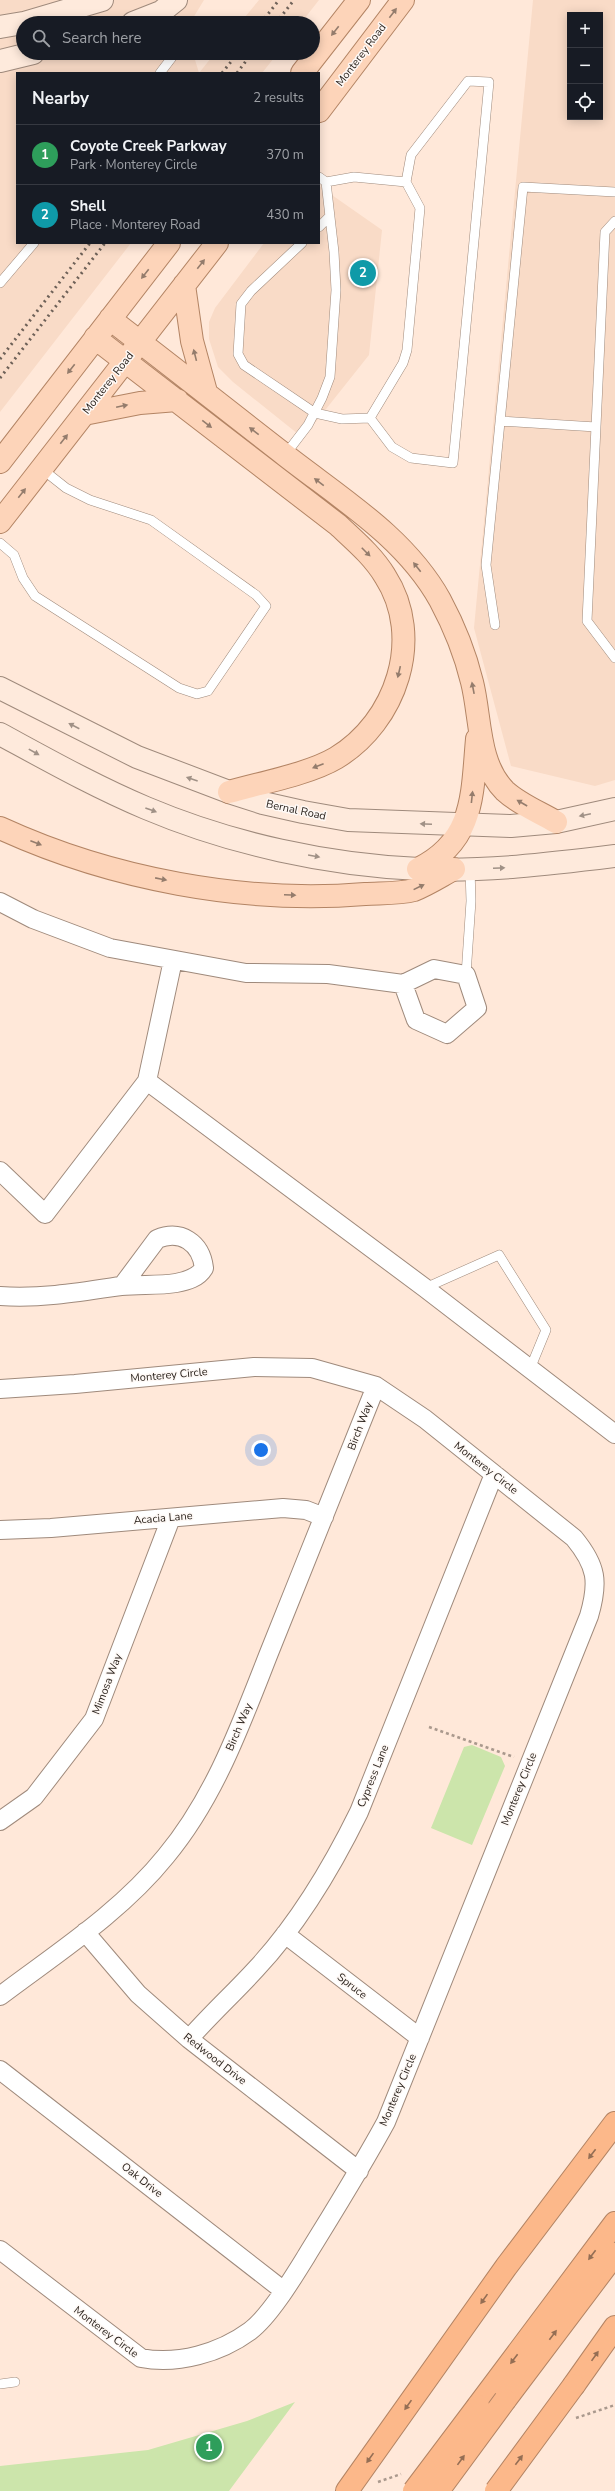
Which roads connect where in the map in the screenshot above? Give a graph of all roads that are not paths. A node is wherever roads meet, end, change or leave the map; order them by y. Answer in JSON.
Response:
{"nodes":[{"id":1,"x":102,"y":0,"type":"edge"},
{"id":2,"x":176,"y":0,"type":"edge"},
{"id":3,"x":358,"y":0,"type":"edge"},
{"id":4,"x":403,"y":0,"type":"edge"},
{"id":5,"x":47,"y":16,"type":"edge"},
{"id":6,"x":162,"y":16,"type":"edge"},
{"id":7,"x":16,"y":24,"type":"edge"},
{"id":8,"x":0,"y":27,"type":"edge"},
{"id":9,"x":320,"y":50,"type":"edge"},
{"id":10,"x":16,"y":57,"type":"edge"},
{"id":11,"x":170,"y":60,"type":"edge"},
{"id":12,"x":312,"y":60,"type":"edge"},
{"id":13,"x":0,"y":61,"type":"edge"},
{"id":14,"x":161,"y":72,"type":"edge"},
{"id":15,"x":303,"y":72,"type":"edge"},
{"id":16,"x":320,"y":110,"type":"edge"},
{"id":17,"x":323,"y":179,"type":"edge"},
{"id":18,"x":406,"y":182,"type":"junction"},
{"id":19,"x":615,"y":192,"type":"edge"},
{"id":20,"x":330,"y":216,"type":"junction"},
{"id":21,"x":615,"y":221,"type":"edge"},
{"id":22,"x":320,"y":226,"type":"edge"},
{"id":23,"x":33,"y":244,"type":"edge"},
{"id":24,"x":168,"y":244,"type":"edge"},
{"id":25,"x":216,"y":244,"type":"edge"},
{"id":26,"x":301,"y":244,"type":"edge"},
{"id":27,"x":0,"y":283,"type":"edge"},
{"id":28,"x":184,"y":285,"type":"junction"},
{"id":29,"x":110,"y":319,"type":"junction"},
{"id":30,"x":95,"y":338,"type":"junction"},
{"id":31,"x":140,"y":342,"type":"junction"},
{"id":32,"x":126,"y":361,"type":"junction"},
{"id":33,"x":206,"y":392,"type":"junction"},
{"id":34,"x":177,"y":400,"type":"junction"},
{"id":35,"x":314,"y":413,"type":"junction"},
{"id":36,"x":84,"y":414,"type":"junction"},
{"id":37,"x":370,"y":418,"type":"junction"},
{"id":38,"x":500,"y":421,"type":"junction"},
{"id":39,"x":596,"y":427,"type":"junction"},
{"id":40,"x":285,"y":455,"type":"junction"},
{"id":41,"x":0,"y":462,"type":"edge"},
{"id":42,"x":42,"y":469,"type":"junction"},
{"id":43,"x":0,"y":522,"type":"edge"},
{"id":44,"x":0,"y":543,"type":"edge"},
{"id":45,"x":495,"y":625,"type":"dead end"},
{"id":46,"x":615,"y":658,"type":"edge"},
{"id":47,"x":0,"y":688,"type":"edge"},
{"id":48,"x":479,"y":726,"type":"junction"},
{"id":49,"x":0,"y":734,"type":"edge"},
{"id":50,"x":229,"y":792,"type":"junction"},
{"id":51,"x":615,"y":809,"type":"edge"},
{"id":52,"x":556,"y":822,"type":"junction"},
{"id":53,"x":465,"y":826,"type":"junction"},
{"id":54,"x":0,"y":828,"type":"edge"},
{"id":55,"x":615,"y":856,"type":"edge"},
{"id":56,"x":418,"y":869,"type":"junction"},
{"id":57,"x":462,"y":869,"type":"junction"},
{"id":58,"x":0,"y":902,"type":"edge"},
{"id":59,"x":173,"y":960,"type":"junction"},
{"id":60,"x":466,"y":975,"type":"junction"},
{"id":61,"x":403,"y":984,"type":"junction"},
{"id":62,"x":147,"y":1081,"type":"junction"},
{"id":63,"x":0,"y":1171,"type":"edge"},
{"id":64,"x":122,"y":1286,"type":"dead end"},
{"id":65,"x":425,"y":1288,"type":"junction"},
{"id":66,"x":0,"y":1296,"type":"edge"},
{"id":67,"x":530,"y":1369,"type":"junction"},
{"id":68,"x":376,"y":1386,"type":"junction"},
{"id":69,"x":0,"y":1389,"type":"edge"},
{"id":70,"x":615,"y":1434,"type":"edge"},
{"id":71,"x":494,"y":1474,"type":"junction"},
{"id":72,"x":324,"y":1517,"type":"junction"},
{"id":73,"x":171,"y":1518,"type":"junction"},
{"id":74,"x":1,"y":1533,"type":"edge"},
{"id":75,"x":0,"y":1821,"type":"edge"},
{"id":76,"x":85,"y":1932,"type":"junction"},
{"id":77,"x":285,"y":1934,"type":"junction"},
{"id":78,"x":0,"y":1996,"type":"edge"},
{"id":79,"x":420,"y":2038,"type":"junction"},
{"id":80,"x":189,"y":2039,"type":"junction"},
{"id":81,"x":0,"y":2070,"type":"edge"},
{"id":82,"x":615,"y":2123,"type":"edge"},
{"id":83,"x":359,"y":2171,"type":"junction"},
{"id":84,"x":615,"y":2223,"type":"edge"},
{"id":85,"x":0,"y":2250,"type":"edge"},
{"id":86,"x":615,"y":2254,"type":"edge"},
{"id":87,"x":284,"y":2291,"type":"junction"},
{"id":88,"x":615,"y":2327,"type":"edge"},
{"id":89,"x":15,"y":2382,"type":"dead end"},
{"id":90,"x":0,"y":2384,"type":"edge"},
{"id":91,"x":347,"y":2491,"type":"edge"},
{"id":92,"x":414,"y":2491,"type":"edge"},
{"id":93,"x":438,"y":2491,"type":"edge"},
{"id":94,"x":496,"y":2491,"type":"edge"}],
"edges":[{"from":1,"to":5,"type":"main road"},
{"from":2,"to":6,"type":"main road"},
{"from":3,"to":9,"type":"main road","one_way":true},
{"from":16,"to":4,"type":"main road","name":"Monterey Road","one_way":true},
{"from":7,"to":8,"type":"main road"},
{"from":10,"to":13,"type":"main road"},
{"from":11,"to":14,"type":"lane"},
{"from":12,"to":15,"type":"main road","one_way":true},
{"from":17,"to":18,"type":"lane"},
{"from":17,"to":20,"type":"lane"},
{"from":18,"to":37,"type":"lane"},
{"from":18,"to":37,"type":"lane"},
{"from":19,"to":38,"type":"lane"},
{"from":20,"to":22,"type":"lane"},
{"from":20,"to":35,"type":"lane"},
{"from":21,"to":39,"type":"lane"},
{"from":23,"to":27,"type":"lane"},
{"from":24,"to":29,"type":"main road","one_way":true},
{"from":28,"to":25,"type":"main road","name":"Monterey Road","one_way":true},
{"from":26,"to":35,"type":"lane"},
{"from":28,"to":31,"type":"main road","name":"Monterey Road"},
{"from":33,"to":28,"type":"main road","one_way":true},
{"from":29,"to":30,"type":"main road"},
{"from":29,"to":31,"type":"main road"},
{"from":30,"to":32,"type":"main road"},
{"from":30,"to":41,"type":"main road","one_way":true},
{"from":31,"to":32,"type":"main road","name":"Monterey Road"},
{"from":31,"to":33,"type":"main road"},
{"from":32,"to":34,"type":"main road"},
{"from":32,"to":36,"type":"main road","name":"Monterey Road"},
{"from":40,"to":33,"type":"main road","one_way":true},
{"from":36,"to":34,"type":"main road","one_way":true},
{"from":34,"to":50,"type":"main road","one_way":true},
{"from":35,"to":37,"type":"lane"},
{"from":35,"to":40,"type":"lane"},
{"from":42,"to":36,"type":"main road","name":"Monterey Road","one_way":true},
{"from":38,"to":39,"type":"lane"},
{"from":38,"to":45,"type":"lane"},
{"from":39,"to":46,"type":"lane"},
{"from":48,"to":40,"type":"main road","one_way":true},
{"from":43,"to":42,"type":"main road","name":"Monterey Road","one_way":true},
{"from":42,"to":44,"type":"lane"},
{"from":50,"to":47,"type":"main road","name":"Bernal Road","one_way":true},
{"from":52,"to":48,"type":"main road","one_way":true},
{"from":53,"to":48,"type":"main road","one_way":true},
{"from":49,"to":56,"type":"main road","one_way":true},
{"from":53,"to":50,"type":"main road","name":"Bernal Road","one_way":true},
{"from":51,"to":52,"type":"main road","name":"Bernal Road","one_way":true},
{"from":52,"to":53,"type":"main road","name":"Bernal Road"},
{"from":53,"to":56,"type":"main road"},
{"from":54,"to":57,"type":"main road","one_way":true},
{"from":57,"to":55,"type":"main road","one_way":true},
{"from":56,"to":57,"type":"main road"},
{"from":57,"to":60,"type":"lane"},
{"from":58,"to":59,"type":"street"},
{"from":59,"to":61,"type":"street"},
{"from":59,"to":62,"type":"street"},
{"from":60,"to":61,"type":"street"},
{"from":60,"to":61,"type":"street"},
{"from":62,"to":63,"type":"street"},
{"from":62,"to":65,"type":"street"},
{"from":64,"to":66,"type":"street"},
{"from":65,"to":67,"type":"street"},
{"from":65,"to":67,"type":"lane"},
{"from":67,"to":70,"type":"street"},
{"from":68,"to":69,"type":"street","name":"Monterey Circle"},
{"from":68,"to":71,"type":"street","name":"Monterey Circle"},
{"from":68,"to":72,"type":"street","name":"Birch Way"},
{"from":71,"to":77,"type":"street","name":"Cypress Lane"},
{"from":71,"to":79,"type":"street","name":"Monterey Circle"},
{"from":72,"to":73,"type":"street","name":"Acacia Lane"},
{"from":72,"to":76,"type":"street","name":"Birch Way"},
{"from":73,"to":74,"type":"street","name":"Acacia Lane"},
{"from":73,"to":75,"type":"street","name":"Mimosa Way"},
{"from":76,"to":78,"type":"street","name":"Birch Way"},
{"from":76,"to":80,"type":"street","name":"Redwood Drive"},
{"from":77,"to":79,"type":"street","name":"Spruce"},
{"from":77,"to":80,"type":"street","name":"Cypress Lane"},
{"from":79,"to":83,"type":"street","name":"Monterey Circle"},
{"from":80,"to":83,"type":"street","name":"Redwood Drive"},
{"from":81,"to":87,"type":"street","name":"Oak Drive"},
{"from":82,"to":91,"type":"highway","one_way":true},
{"from":83,"to":87,"type":"street","name":"Monterey Circle"},
{"from":84,"to":92,"type":"highway","one_way":true,"bridge":true},
{"from":85,"to":87,"type":"street","name":"Monterey Circle"},
{"from":93,"to":86,"type":"highway","one_way":true,"bridge":true},
{"from":94,"to":88,"type":"highway","one_way":true,"bridge":true},
{"from":89,"to":90,"type":"lane"}]}
